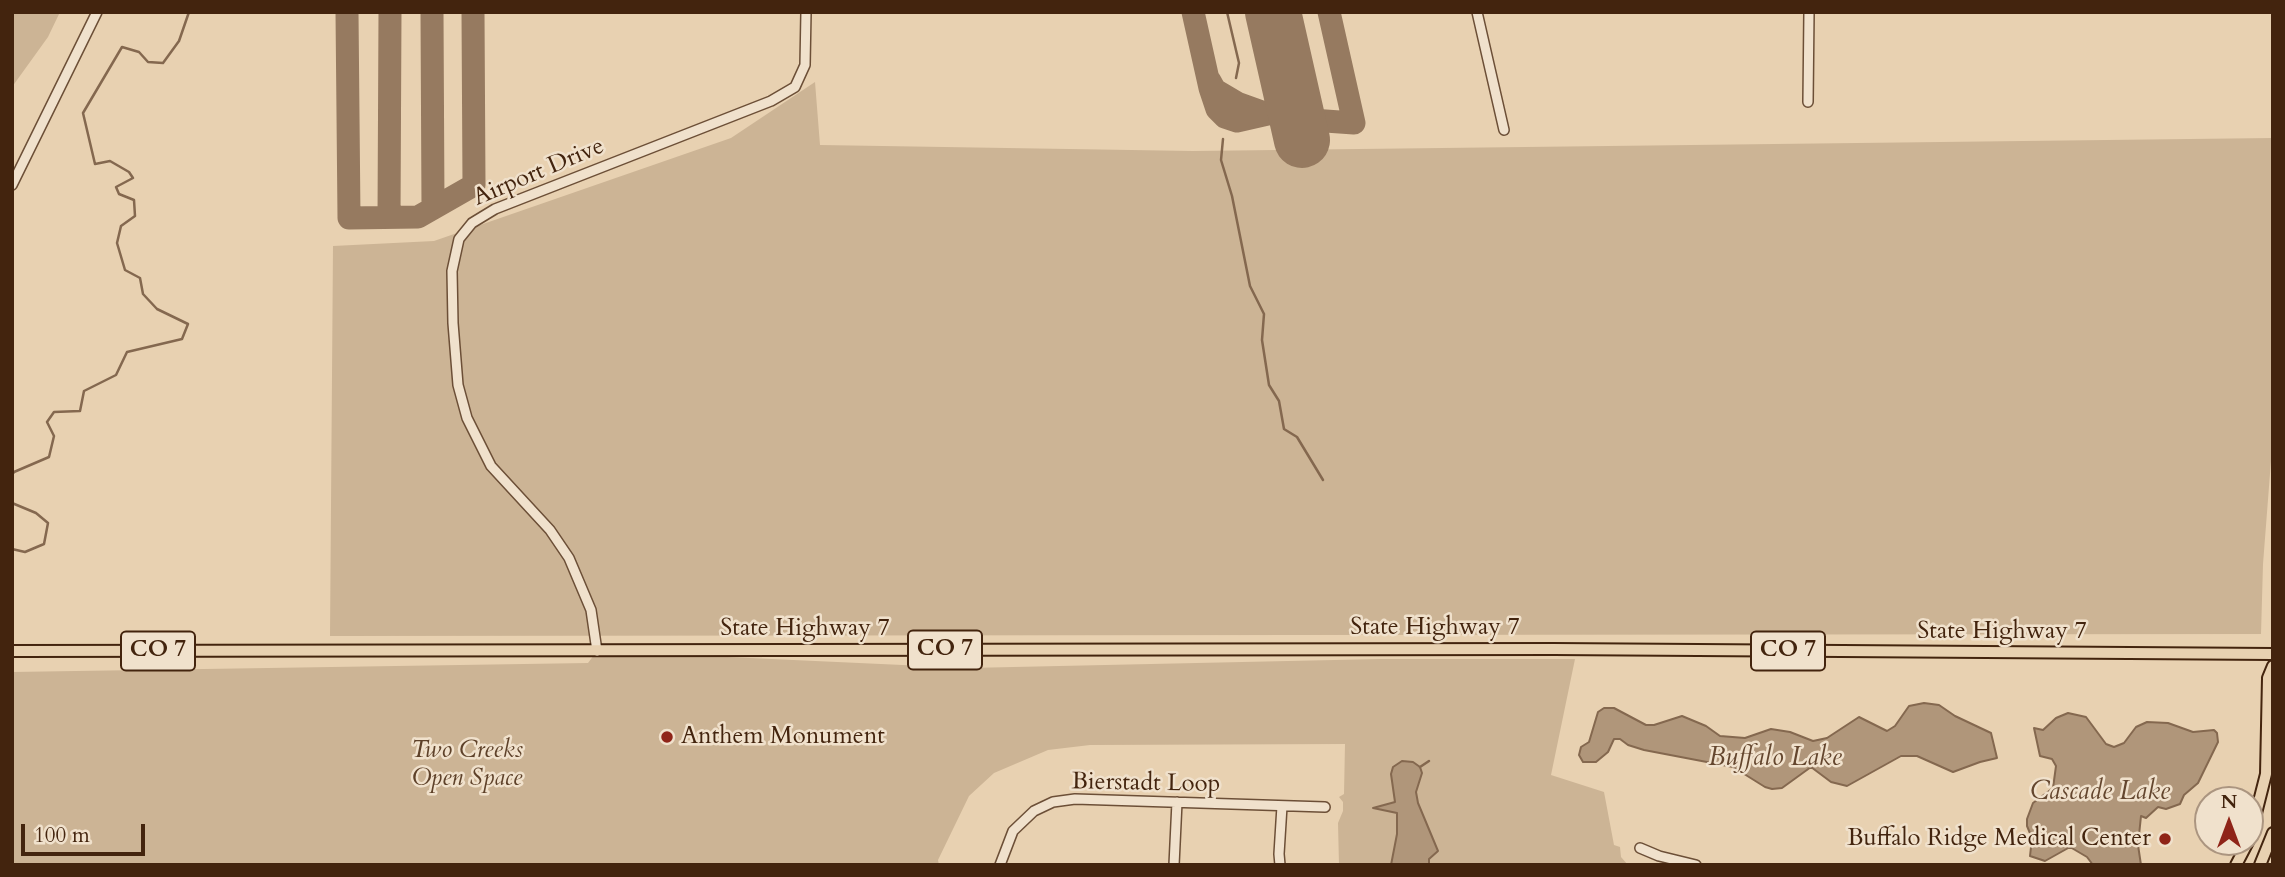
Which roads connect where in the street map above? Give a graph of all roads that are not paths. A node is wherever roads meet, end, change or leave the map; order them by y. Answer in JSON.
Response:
{"nodes":[{"id":1,"x":97,"y":12,"type":"edge"},
{"id":2,"x":806,"y":12,"type":"edge"},
{"id":3,"x":1477,"y":12,"type":"edge"},
{"id":4,"x":1809,"y":12,"type":"edge"},
{"id":5,"x":1808,"y":102,"type":"dead end"},
{"id":6,"x":1504,"y":130,"type":"dead end"},
{"id":7,"x":12,"y":185,"type":"edge"},
{"id":8,"x":12,"y":651,"type":"edge"},
{"id":9,"x":597,"y":651,"type":"junction"},
{"id":10,"x":2273,"y":654,"type":"edge"},
{"id":11,"x":2273,"y":666,"type":"edge"},
{"id":12,"x":2263,"y":786,"type":"edge"},
{"id":13,"x":1177,"y":802,"type":"junction"},
{"id":14,"x":1282,"y":806,"type":"junction"},
{"id":15,"x":1325,"y":807,"type":"dead end"},
{"id":16,"x":2273,"y":833,"type":"edge"},
{"id":17,"x":1640,"y":848,"type":"dead end"},
{"id":18,"x":1000,"y":865,"type":"edge"},
{"id":19,"x":1174,"y":865,"type":"edge"},
{"id":20,"x":1280,"y":865,"type":"edge"},
{"id":21,"x":1696,"y":865,"type":"edge"},
{"id":22,"x":2260,"y":865,"type":"edge"}],
"edges":[{"from":1,"to":7,"type":"street"},
{"from":2,"to":9,"type":"street","name":"Airport Drive"},
{"from":3,"to":6,"type":"street"},
{"from":4,"to":5,"type":"street"},
{"from":8,"to":9,"type":"main road","number":"CO 7"},
{"from":9,"to":10,"type":"main road","name":"State Highway 7","number":"CO 7"},
{"from":11,"to":12,"type":"main road"},
{"from":13,"to":14,"type":"street","name":"Bierstadt Loop"},
{"from":13,"to":18,"type":"street","name":"Bierstadt Loop"},
{"from":13,"to":19,"type":"street"},
{"from":14,"to":15,"type":"street","name":"Bierstadt Loop"},
{"from":14,"to":20,"type":"street"},
{"from":16,"to":22,"type":"main road"},
{"from":17,"to":21,"type":"street"}]}
